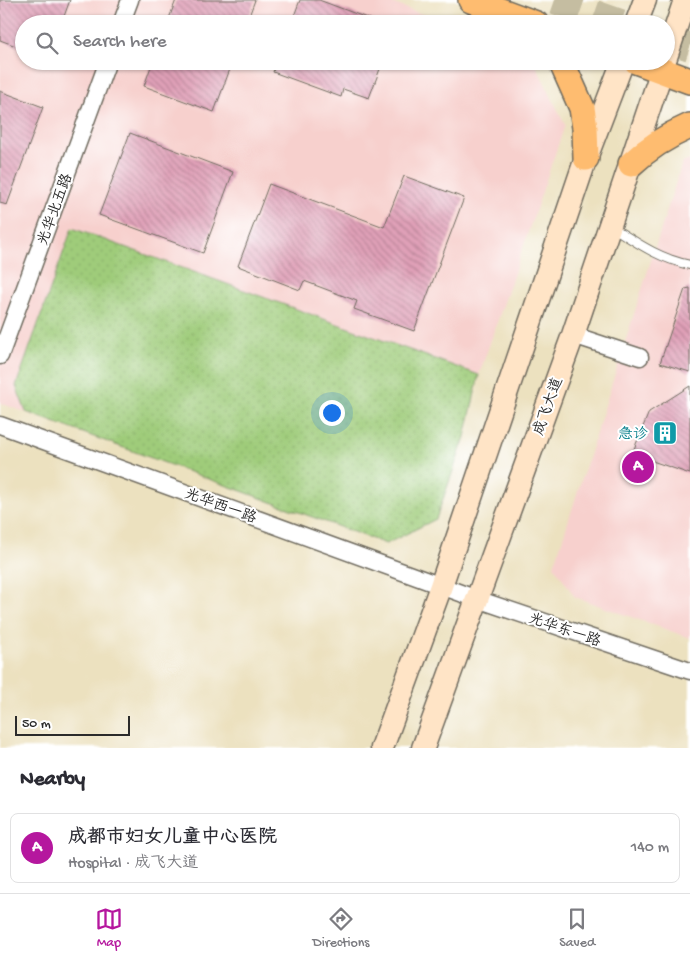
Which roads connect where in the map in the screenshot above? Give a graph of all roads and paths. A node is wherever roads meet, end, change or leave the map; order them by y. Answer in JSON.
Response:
{"nodes":[{"id":1,"x":130,"y":0,"type":"edge"},
{"id":2,"x":471,"y":0,"type":"edge"},
{"id":3,"x":645,"y":0,"type":"edge"},
{"id":4,"x":685,"y":0,"type":"edge"},
{"id":5,"x":124,"y":15,"type":"edge"},
{"id":6,"x":520,"y":15,"type":"edge"},
{"id":7,"x":639,"y":15,"type":"edge"},
{"id":8,"x":675,"y":30,"type":"edge"},
{"id":9,"x":105,"y":70,"type":"edge"},
{"id":10,"x":565,"y":70,"type":"edge"},
{"id":11,"x":620,"y":70,"type":"edge"},
{"id":12,"x":662,"y":70,"type":"edge"},
{"id":13,"x":674,"y":70,"type":"edge"},
{"id":14,"x":690,"y":81,"type":"edge"},
{"id":15,"x":690,"y":126,"type":"edge"},
{"id":16,"x":586,"y":158,"type":"junction"},
{"id":17,"x":630,"y":164,"type":"junction"},
{"id":18,"x":610,"y":226,"type":"junction"},
{"id":19,"x":690,"y":265,"type":"edge"},
{"id":20,"x":572,"y":335,"type":"junction"},
{"id":21,"x":0,"y":356,"type":"edge"},
{"id":22,"x":640,"y":357,"type":"dead end"},
{"id":23,"x":0,"y":425,"type":"edge"},
{"id":24,"x":441,"y":586,"type":"junction"},
{"id":25,"x":477,"y":599,"type":"junction"},
{"id":26,"x":690,"y":671,"type":"edge"},
{"id":27,"x":382,"y":748,"type":"edge"},
{"id":28,"x":423,"y":748,"type":"edge"}],
"edges":[{"from":1,"to":5,"type":"street"},
{"from":2,"to":6,"type":"main road"},
{"from":3,"to":7,"type":"main road"},
{"from":4,"to":8,"type":"main road","name":"成飞大道"},
{"from":9,"to":21,"type":"street","name":"光华北五路"},
{"from":10,"to":16,"type":"main road"},
{"from":11,"to":16,"type":"main road"},
{"from":12,"to":17,"type":"main road","name":"成飞大道"},
{"from":13,"to":14,"type":"main road"},
{"from":15,"to":17,"type":"main road"},
{"from":16,"to":24,"type":"main road"},
{"from":17,"to":18,"type":"main road","name":"成飞大道"},
{"from":18,"to":19,"type":"lane"},
{"from":18,"to":20,"type":"main road","name":"成飞大道"},
{"from":20,"to":22,"type":"street"},
{"from":20,"to":25,"type":"main road","name":"成飞大道"},
{"from":23,"to":24,"type":"street","name":"光华西一路"},
{"from":24,"to":25,"type":"street","name":"光华东一路"},
{"from":24,"to":27,"type":"main road"},
{"from":25,"to":26,"type":"street","name":"光华东一路"},
{"from":25,"to":28,"type":"main road","name":"成飞大道"}]}
